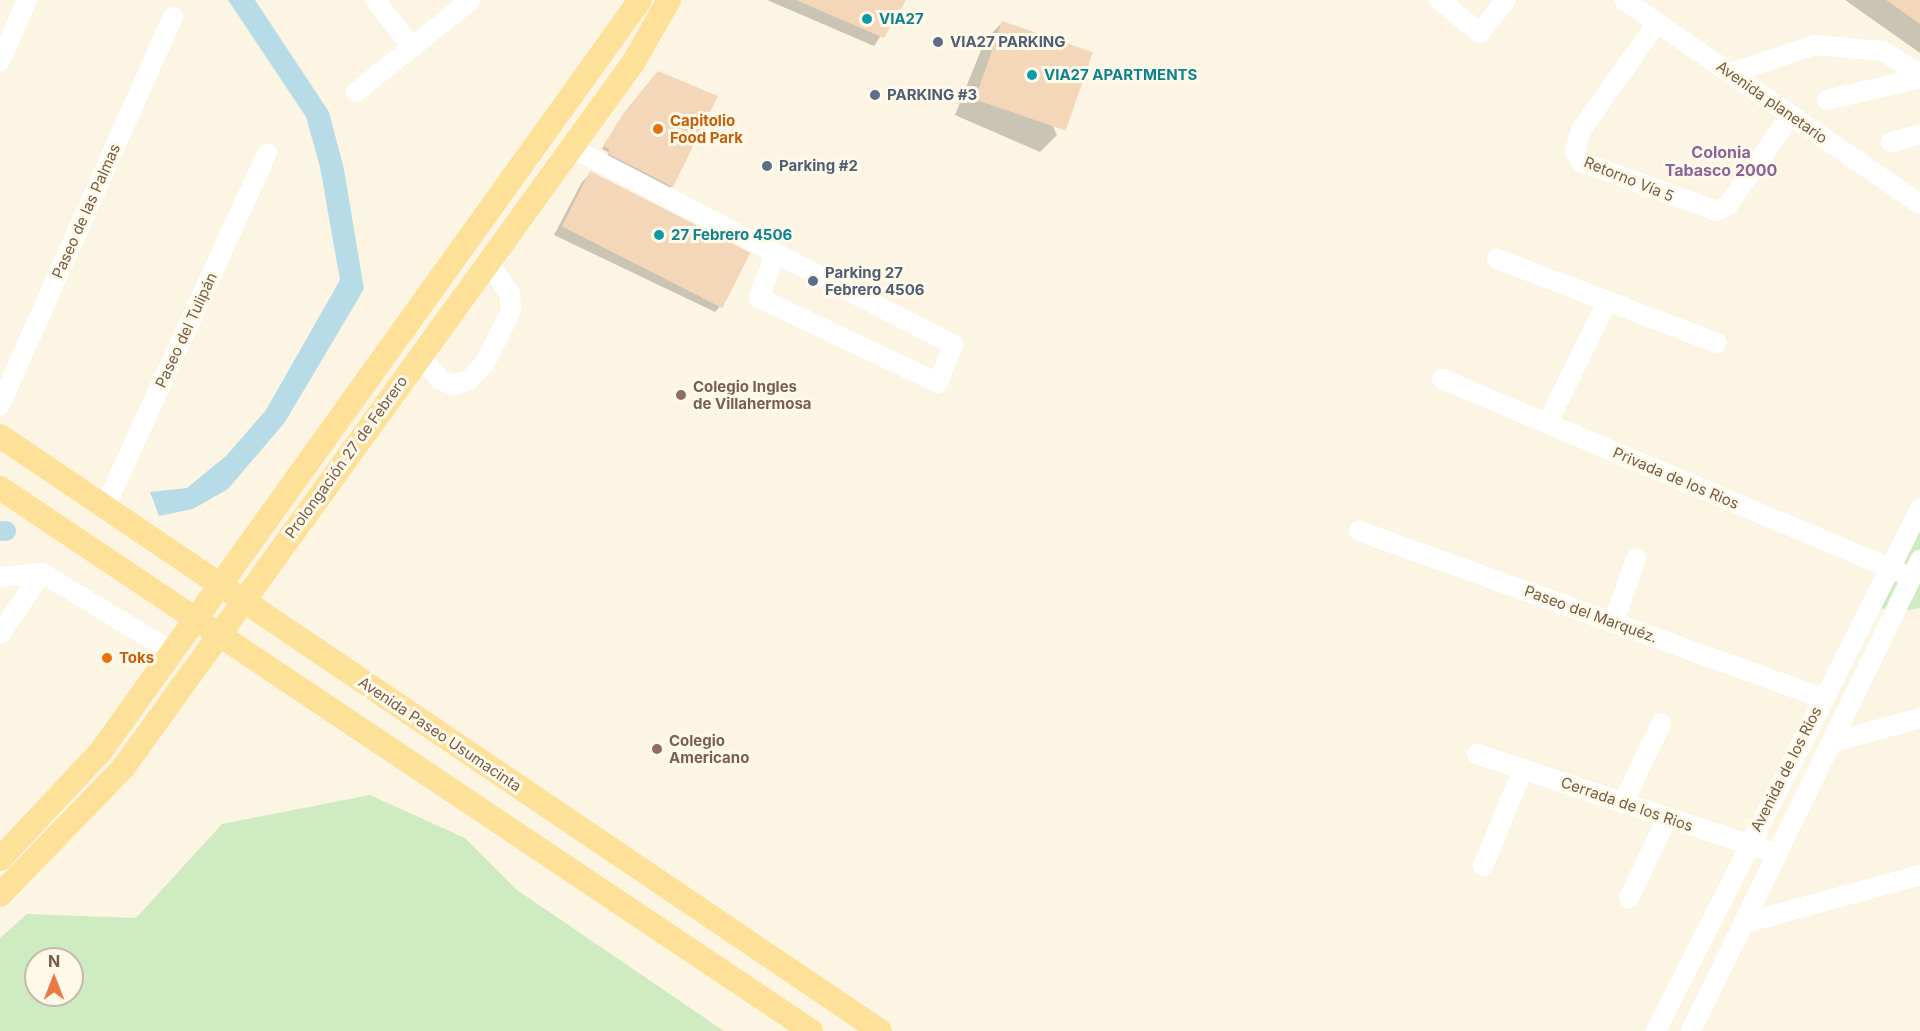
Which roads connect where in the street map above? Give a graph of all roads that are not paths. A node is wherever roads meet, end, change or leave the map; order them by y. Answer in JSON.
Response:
{"nodes":[{"id":1,"x":27,"y":0,"type":"edge"},
{"id":2,"x":375,"y":0,"type":"edge"},
{"id":3,"x":471,"y":0,"type":"edge"},
{"id":4,"x":640,"y":0,"type":"edge"},
{"id":5,"x":669,"y":0,"type":"edge"},
{"id":6,"x":1439,"y":0,"type":"edge"},
{"id":7,"x":1506,"y":0,"type":"edge"},
{"id":8,"x":1624,"y":0,"type":"edge"},
{"id":9,"x":172,"y":17,"type":"dead end"},
{"id":10,"x":1657,"y":23,"type":"junction"},
{"id":11,"x":412,"y":46,"type":"junction"},
{"id":12,"x":0,"y":61,"type":"edge"},
{"id":13,"x":1731,"y":74,"type":"junction"},
{"id":14,"x":1920,"y":76,"type":"edge"},
{"id":15,"x":356,"y":92,"type":"dead end"},
{"id":16,"x":1827,"y":100,"type":"dead end"},
{"id":17,"x":1791,"y":115,"type":"junction"},
{"id":18,"x":1920,"y":135,"type":"edge"},
{"id":19,"x":1891,"y":142,"type":"dead end"},
{"id":20,"x":570,"y":147,"type":"junction"},
{"id":21,"x":267,"y":153,"type":"dead end"},
{"id":22,"x":1920,"y":204,"type":"edge"},
{"id":23,"x":775,"y":253,"type":"junction"},
{"id":24,"x":1497,"y":259,"type":"dead end"},
{"id":25,"x":487,"y":261,"type":"junction"},
{"id":26,"x":1607,"y":302,"type":"junction"},
{"id":27,"x":1717,"y":344,"type":"dead end"},
{"id":28,"x":420,"y":355,"type":"junction"},
{"id":29,"x":1442,"y":379,"type":"dead end"},
{"id":30,"x":0,"y":405,"type":"edge"},
{"id":31,"x":1547,"y":424,"type":"junction"},
{"id":32,"x":0,"y":436,"type":"edge"},
{"id":33,"x":0,"y":488,"type":"edge"},
{"id":34,"x":105,"y":507,"type":"junction"},
{"id":35,"x":1920,"y":509,"type":"edge"},
{"id":36,"x":1359,"y":531,"type":"dead end"},
{"id":37,"x":1636,"y":559,"type":"dead end"},
{"id":38,"x":1889,"y":568,"type":"junction"},
{"id":39,"x":1915,"y":568,"type":"edge"},
{"id":40,"x":42,"y":573,"type":"junction"},
{"id":41,"x":0,"y":578,"type":"edge"},
{"id":42,"x":218,"y":584,"type":"junction"},
{"id":43,"x":242,"y":602,"type":"junction"},
{"id":44,"x":196,"y":616,"type":"junction"},
{"id":45,"x":1613,"y":622,"type":"junction"},
{"id":46,"x":219,"y":633,"type":"junction"},
{"id":47,"x":0,"y":634,"type":"edge"},
{"id":48,"x":171,"y":651,"type":"junction"},
{"id":49,"x":1822,"y":698,"type":"junction"},
{"id":50,"x":1920,"y":718,"type":"edge"},
{"id":51,"x":1661,"y":724,"type":"dead end"},
{"id":52,"x":1833,"y":742,"type":"junction"},
{"id":53,"x":1477,"y":754,"type":"dead end"},
{"id":54,"x":1524,"y":770,"type":"junction"},
{"id":55,"x":1623,"y":803,"type":"junction"},
{"id":56,"x":1667,"y":818,"type":"junction"},
{"id":57,"x":1748,"y":845,"type":"junction"},
{"id":58,"x":1778,"y":854,"type":"junction"},
{"id":59,"x":0,"y":859,"type":"edge"},
{"id":60,"x":1483,"y":866,"type":"dead end"},
{"id":61,"x":1920,"y":875,"type":"edge"},
{"id":62,"x":0,"y":895,"type":"edge"},
{"id":63,"x":1629,"y":898,"type":"dead end"},
{"id":64,"x":1745,"y":923,"type":"junction"},
{"id":65,"x":811,"y":1031,"type":"edge"},
{"id":66,"x":880,"y":1031,"type":"edge"},
{"id":67,"x":1656,"y":1031,"type":"edge"},
{"id":68,"x":1691,"y":1031,"type":"edge"}],
"edges":[{"from":1,"to":12,"type":"street"},
{"from":2,"to":11,"type":"street"},
{"from":3,"to":11,"type":"street"},
{"from":4,"to":42,"type":"main road","name":"Prolongación 27 de Febrero"},
{"from":5,"to":20,"type":"main road","name":"Prolongación 27 de Febrero"},
{"from":6,"to":7,"type":"street"},
{"from":8,"to":10,"type":"street","name":"Avenida planetario"},
{"from":9,"to":30,"type":"street","name":"Paseo de las Palmas"},
{"from":10,"to":13,"type":"street","name":"Avenida planetario"},
{"from":10,"to":17,"type":"street","name":"Retorno Vía 5"},
{"from":11,"to":15,"type":"street"},
{"from":13,"to":14,"type":"street"},
{"from":13,"to":17,"type":"street","name":"Avenida planetario"},
{"from":14,"to":16,"type":"street"},
{"from":17,"to":22,"type":"street","name":"Avenida planetario"},
{"from":18,"to":19,"type":"street"},
{"from":20,"to":23,"type":"street"},
{"from":20,"to":25,"type":"main road","name":"Prolongación 27 de Febrero"},
{"from":21,"to":34,"type":"street","name":"Paseo del Tulipán"},
{"from":23,"to":23,"type":"street"},
{"from":24,"to":26,"type":"street"},
{"from":25,"to":28,"type":"main road","name":"Prolongación 27 de Febrero"},
{"from":25,"to":28,"type":"street"},
{"from":26,"to":27,"type":"street"},
{"from":26,"to":31,"type":"street"},
{"from":28,"to":43,"type":"main road","name":"Prolongación 27 de Febrero"},
{"from":29,"to":31,"type":"street","name":"Privada de los Rios"},
{"from":31,"to":38,"type":"street","name":"Privada de los Rios"},
{"from":32,"to":34,"type":"main road","name":"Avenida Paseo Usumacinta"},
{"from":33,"to":44,"type":"main road"},
{"from":34,"to":42,"type":"main road","name":"Avenida Paseo Usumacinta"},
{"from":35,"to":38,"type":"street","name":"Avenida de los Rios"},
{"from":36,"to":45,"type":"street","name":"Paseo del Marquéz."},
{"from":37,"to":45,"type":"street"},
{"from":38,"to":39,"type":"street","name":"Privada de los Rios"},
{"from":38,"to":49,"type":"street","name":"Avenida de los Rios"},
{"from":39,"to":52,"type":"street","name":"Avenida de los Rios"},
{"from":40,"to":41,"type":"street"},
{"from":40,"to":47,"type":"street"},
{"from":40,"to":48,"type":"street"},
{"from":42,"to":43,"type":"main road","name":"Avenida Paseo Usumacinta"},
{"from":42,"to":44,"type":"main road","name":"Prolongación 27 de Febrero"},
{"from":43,"to":46,"type":"main road","name":"Prolongación 27 de Febrero"},
{"from":43,"to":66,"type":"main road","name":"Avenida Paseo Usumacinta"},
{"from":44,"to":46,"type":"main road"},
{"from":44,"to":48,"type":"main road","name":"Prolongación 27 de Febrero"},
{"from":45,"to":49,"type":"street","name":"Paseo del Marquéz."},
{"from":46,"to":62,"type":"main road","name":"Prolongación 27 de Febrero"},
{"from":46,"to":65,"type":"main road"},
{"from":48,"to":59,"type":"main road","name":"Prolongación 27 de Febrero"},
{"from":49,"to":57,"type":"street","name":"Avenida de los Rios"},
{"from":50,"to":52,"type":"street"},
{"from":51,"to":55,"type":"street"},
{"from":52,"to":58,"type":"street","name":"Avenida de los Rios"},
{"from":53,"to":54,"type":"street","name":"Cerrada de los Rios"},
{"from":54,"to":55,"type":"street","name":"Cerrada de los Rios"},
{"from":54,"to":60,"type":"street"},
{"from":55,"to":56,"type":"street","name":"Cerrada de los Rios"},
{"from":56,"to":57,"type":"street","name":"Cerrada de los Rios"},
{"from":56,"to":63,"type":"street"},
{"from":57,"to":58,"type":"street","name":"Cerrada de los Rios"},
{"from":57,"to":67,"type":"street","name":"Avenida de los Rios"},
{"from":58,"to":64,"type":"street","name":"Avenida de los Rios"},
{"from":61,"to":64,"type":"street"},
{"from":64,"to":68,"type":"street","name":"Avenida de los Rios"}]}
